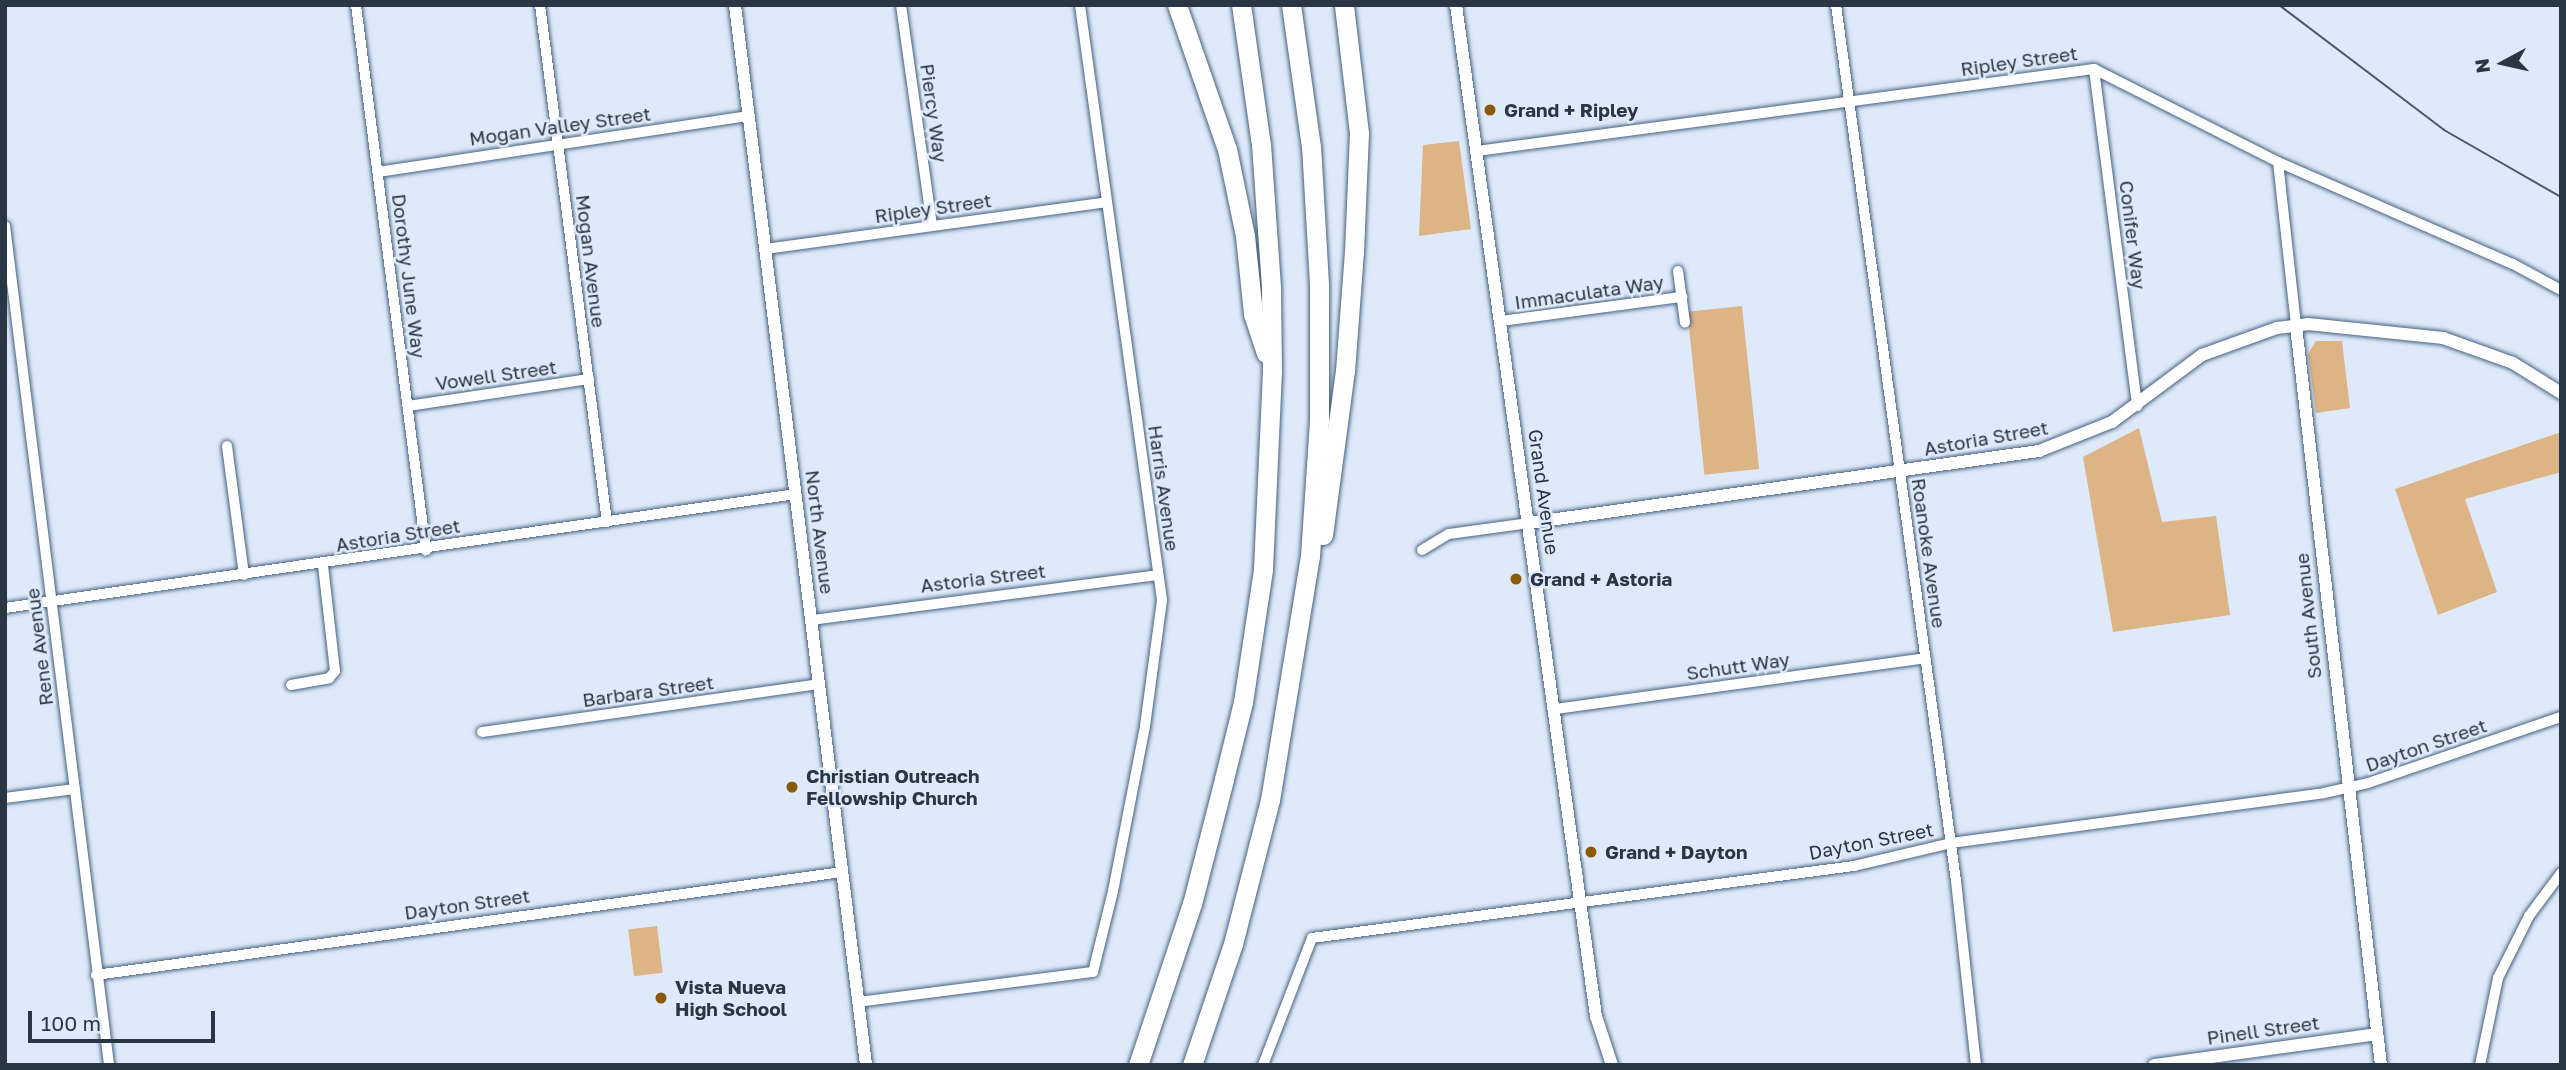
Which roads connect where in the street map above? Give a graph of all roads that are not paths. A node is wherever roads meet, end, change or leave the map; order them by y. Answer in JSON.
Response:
{"nodes":[{"id":1,"x":356,"y":5,"type":"edge"},
{"id":2,"x":540,"y":5,"type":"edge"},
{"id":3,"x":735,"y":5,"type":"edge"},
{"id":4,"x":901,"y":5,"type":"edge"},
{"id":5,"x":1080,"y":5,"type":"edge"},
{"id":6,"x":1177,"y":5,"type":"edge"},
{"id":7,"x":1241,"y":5,"type":"edge"},
{"id":8,"x":1292,"y":5,"type":"edge"},
{"id":9,"x":1345,"y":5,"type":"edge"},
{"id":10,"x":1456,"y":5,"type":"edge"},
{"id":11,"x":1836,"y":5,"type":"edge"},
{"id":12,"x":2094,"y":69,"type":"junction"},
{"id":13,"x":1849,"y":101,"type":"junction"},
{"id":14,"x":749,"y":116,"type":"junction"},
{"id":15,"x":558,"y":144,"type":"junction"},
{"id":16,"x":1477,"y":151,"type":"junction"},
{"id":17,"x":2278,"y":162,"type":"junction"},
{"id":18,"x":377,"y":172,"type":"junction"},
{"id":19,"x":1106,"y":202,"type":"junction"},
{"id":20,"x":5,"y":226,"type":"edge"},
{"id":21,"x":932,"y":226,"type":"junction"},
{"id":22,"x":765,"y":249,"type":"junction"},
{"id":23,"x":1678,"y":271,"type":"dead end"},
{"id":24,"x":2561,"y":290,"type":"edge"},
{"id":25,"x":1682,"y":297,"type":"junction"},
{"id":26,"x":1501,"y":321,"type":"junction"},
{"id":27,"x":1685,"y":324,"type":"dead end"},
{"id":28,"x":2296,"y":326,"type":"junction"},
{"id":29,"x":1272,"y":371,"type":"junction"},
{"id":30,"x":589,"y":379,"type":"junction"},
{"id":31,"x":2561,"y":393,"type":"edge"},
{"id":32,"x":408,"y":406,"type":"junction"},
{"id":33,"x":2137,"y":406,"type":"junction"},
{"id":34,"x":227,"y":446,"type":"dead end"},
{"id":35,"x":1900,"y":472,"type":"junction"},
{"id":36,"x":796,"y":494,"type":"junction"},
{"id":37,"x":607,"y":522,"type":"junction"},
{"id":38,"x":1529,"y":523,"type":"junction"},
{"id":39,"x":1422,"y":550,"type":"dead end"},
{"id":40,"x":426,"y":551,"type":"junction"},
{"id":41,"x":323,"y":566,"type":"junction"},
{"id":42,"x":1158,"y":575,"type":"junction"},
{"id":43,"x":244,"y":576,"type":"junction"},
{"id":44,"x":51,"y":602,"type":"junction"},
{"id":45,"x":5,"y":608,"type":"edge"},
{"id":46,"x":812,"y":620,"type":"junction"},
{"id":47,"x":1298,"y":653,"type":"junction"},
{"id":48,"x":1926,"y":659,"type":"junction"},
{"id":49,"x":819,"y":684,"type":"junction"},
{"id":50,"x":291,"y":685,"type":"dead end"},
{"id":51,"x":1555,"y":709,"type":"junction"},
{"id":52,"x":2561,"y":717,"type":"edge"},
{"id":53,"x":482,"y":732,"type":"dead end"},
{"id":54,"x":74,"y":789,"type":"junction"},
{"id":55,"x":2346,"y":789,"type":"junction"},
{"id":56,"x":5,"y":798,"type":"edge"},
{"id":57,"x":1951,"y":843,"type":"junction"},
{"id":58,"x":842,"y":872,"type":"junction"},
{"id":59,"x":2561,"y":873,"type":"edge"},
{"id":60,"x":1582,"y":902,"type":"junction"},
{"id":61,"x":96,"y":975,"type":"junction"},
{"id":62,"x":858,"y":1002,"type":"junction"},
{"id":63,"x":2377,"y":1034,"type":"junction"},
{"id":64,"x":109,"y":1065,"type":"edge"},
{"id":65,"x":866,"y":1065,"type":"edge"},
{"id":66,"x":1138,"y":1065,"type":"edge"},
{"id":67,"x":1192,"y":1065,"type":"edge"},
{"id":68,"x":1263,"y":1065,"type":"edge"},
{"id":69,"x":1612,"y":1065,"type":"edge"},
{"id":70,"x":1976,"y":1065,"type":"edge"},
{"id":71,"x":2154,"y":1065,"type":"edge"},
{"id":72,"x":2381,"y":1065,"type":"edge"},
{"id":73,"x":2480,"y":1065,"type":"edge"}],
"edges":[{"from":1,"to":18,"type":"street","name":"Dorothy June Way"},
{"from":2,"to":15,"type":"street","name":"Mogan Avenue"},
{"from":3,"to":14,"type":"street","name":"North Avenue"},
{"from":4,"to":21,"type":"street","name":"Piercy Way"},
{"from":5,"to":19,"type":"street","name":"Harris Avenue"},
{"from":6,"to":29,"type":"highway"},
{"from":7,"to":29,"type":"highway"},
{"from":8,"to":47,"type":"highway"},
{"from":9,"to":47,"type":"highway"},
{"from":10,"to":16,"type":"street","name":"Grand Avenue"},
{"from":11,"to":13,"type":"street","name":"Roanoke Avenue"},
{"from":12,"to":13,"type":"street","name":"Ripley Street"},
{"from":12,"to":17,"type":"street","name":"Ripley Street"},
{"from":12,"to":33,"type":"street","name":"Conifer Way"},
{"from":13,"to":16,"type":"street","name":"Ripley Street"},
{"from":13,"to":35,"type":"street","name":"Roanoke Avenue"},
{"from":14,"to":15,"type":"street","name":"Mogan Valley Street"},
{"from":14,"to":22,"type":"street","name":"North Avenue"},
{"from":15,"to":18,"type":"street","name":"Mogan Valley Street"},
{"from":15,"to":30,"type":"street","name":"Mogan Avenue"},
{"from":16,"to":26,"type":"street","name":"Grand Avenue"},
{"from":17,"to":24,"type":"street","name":"Ripley Street"},
{"from":17,"to":28,"type":"street","name":"South Avenue"},
{"from":18,"to":32,"type":"street","name":"Dorothy June Way"},
{"from":19,"to":21,"type":"street","name":"Ripley Street"},
{"from":19,"to":42,"type":"street","name":"Harris Avenue"},
{"from":20,"to":44,"type":"street","name":"Rene Avenue"},
{"from":21,"to":22,"type":"street","name":"Ripley Street"},
{"from":22,"to":36,"type":"street","name":"North Avenue"},
{"from":23,"to":25,"type":"street","name":"Immaculata Way"},
{"from":25,"to":26,"type":"street","name":"Immaculata Way"},
{"from":25,"to":27,"type":"street","name":"Immaculata Way"},
{"from":26,"to":38,"type":"street","name":"Grand Avenue"},
{"from":28,"to":31,"type":"street","name":"Astoria Street"},
{"from":28,"to":33,"type":"street","name":"Astoria Street"},
{"from":28,"to":55,"type":"street","name":"South Avenue"},
{"from":29,"to":66,"type":"highway"},
{"from":30,"to":32,"type":"street","name":"Vowell Street"},
{"from":30,"to":37,"type":"street","name":"Mogan Avenue"},
{"from":32,"to":40,"type":"street","name":"Dorothy June Way"},
{"from":33,"to":35,"type":"street","name":"Astoria Street"},
{"from":34,"to":43,"type":"street"},
{"from":35,"to":38,"type":"street","name":"Astoria Street"},
{"from":35,"to":48,"type":"street","name":"Roanoke Avenue"},
{"from":36,"to":37,"type":"street","name":"Astoria Street"},
{"from":36,"to":46,"type":"street","name":"North Avenue"},
{"from":37,"to":40,"type":"street","name":"Astoria Street"},
{"from":38,"to":39,"type":"street","name":"Astoria Street"},
{"from":38,"to":51,"type":"street","name":"Grand Avenue"},
{"from":40,"to":41,"type":"street","name":"Astoria Street"},
{"from":41,"to":43,"type":"street","name":"Astoria Street"},
{"from":41,"to":50,"type":"street"},
{"from":42,"to":46,"type":"street","name":"Astoria Street"},
{"from":42,"to":62,"type":"street","name":"Harris Avenue"},
{"from":43,"to":44,"type":"street","name":"Astoria Street"},
{"from":44,"to":45,"type":"street","name":"Astoria Street"},
{"from":44,"to":54,"type":"street","name":"Rene Avenue"},
{"from":46,"to":49,"type":"street","name":"North Avenue"},
{"from":47,"to":67,"type":"highway"},
{"from":48,"to":51,"type":"street","name":"Schutt Way"},
{"from":48,"to":57,"type":"street","name":"Roanoke Avenue"},
{"from":49,"to":53,"type":"street","name":"Barbara Street"},
{"from":49,"to":58,"type":"street","name":"North Avenue"},
{"from":51,"to":60,"type":"street","name":"Grand Avenue"},
{"from":52,"to":55,"type":"street","name":"Dayton Street"},
{"from":54,"to":56,"type":"street"},
{"from":54,"to":61,"type":"street","name":"Rene Avenue"},
{"from":55,"to":57,"type":"street","name":"Dayton Street"},
{"from":55,"to":63,"type":"street","name":"South Avenue"},
{"from":57,"to":60,"type":"street","name":"Dayton Street"},
{"from":57,"to":70,"type":"street","name":"Roanoke Avenue"},
{"from":58,"to":61,"type":"street","name":"Dayton Street"},
{"from":58,"to":62,"type":"street","name":"North Avenue"},
{"from":59,"to":73,"type":"street"},
{"from":60,"to":68,"type":"street","name":"Dayton Street"},
{"from":60,"to":69,"type":"street","name":"Grand Avenue"},
{"from":61,"to":64,"type":"street","name":"Rene Avenue"},
{"from":62,"to":65,"type":"street","name":"North Avenue"},
{"from":63,"to":71,"type":"street","name":"Pinell Street"},
{"from":63,"to":72,"type":"street","name":"South Avenue"}]}
